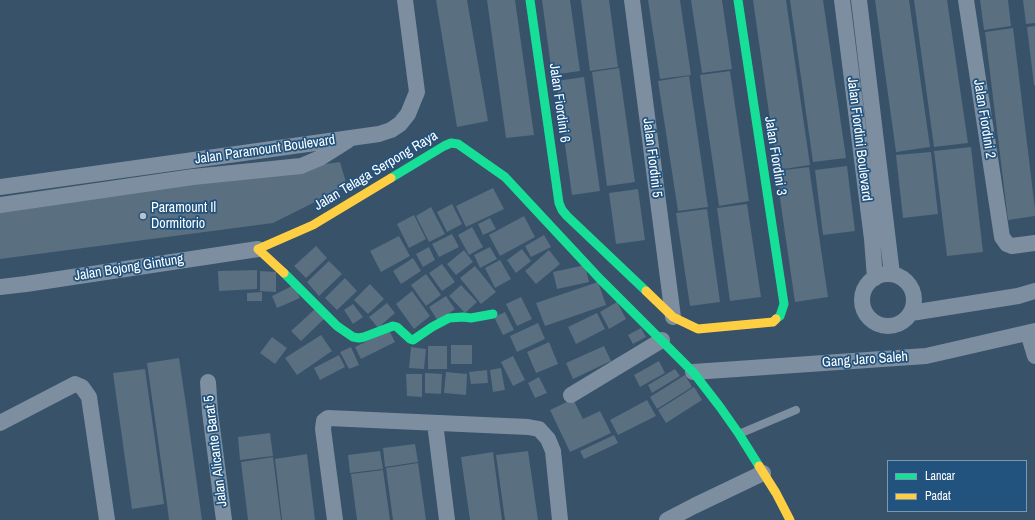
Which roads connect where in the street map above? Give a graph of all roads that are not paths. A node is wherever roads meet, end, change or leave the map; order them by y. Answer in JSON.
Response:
{"nodes":[{"id":1,"x":405,"y":0,"type":"edge"},
{"id":2,"x":530,"y":0,"type":"edge"},
{"id":3,"x":632,"y":0,"type":"edge"},
{"id":4,"x":738,"y":0,"type":"edge"},
{"id":5,"x":842,"y":0,"type":"edge"},
{"id":6,"x":859,"y":0,"type":"edge"},
{"id":7,"x":966,"y":0,"type":"edge"},
{"id":8,"x":351,"y":138,"type":"junction"},
{"id":9,"x":0,"y":187,"type":"edge"},
{"id":10,"x":0,"y":206,"type":"edge"},
{"id":11,"x":1035,"y":243,"type":"edge"},
{"id":12,"x":258,"y":249,"type":"junction"},
{"id":13,"x":892,"y":274,"type":"junction"},
{"id":14,"x":875,"y":278,"type":"junction"},
{"id":15,"x":0,"y":287,"type":"edge"},
{"id":16,"x":1035,"y":291,"type":"edge"},
{"id":17,"x":914,"y":295,"type":"junction"},
{"id":18,"x":944,"y":308,"type":"junction"},
{"id":19,"x":911,"y":313,"type":"junction"},
{"id":20,"x":493,"y":314,"type":"dead end"},
{"id":21,"x":673,"y":317,"type":"junction"},
{"id":22,"x":1032,"y":332,"type":"edge"},
{"id":23,"x":662,"y":340,"type":"junction"},
{"id":24,"x":1035,"y":356,"type":"edge"},
{"id":25,"x":693,"y":372,"type":"junction"},
{"id":26,"x":208,"y":382,"type":"dead end"},
{"id":27,"x":571,"y":395,"type":"dead end"},
{"id":28,"x":796,"y":410,"type":"dead end"},
{"id":29,"x":0,"y":423,"type":"edge"},
{"id":30,"x":435,"y":423,"type":"junction"},
{"id":31,"x":739,"y":434,"type":"junction"},
{"id":32,"x":763,"y":473,"type":"junction"},
{"id":33,"x":107,"y":520,"type":"edge"},
{"id":34,"x":224,"y":520,"type":"edge"},
{"id":35,"x":335,"y":520,"type":"edge"},
{"id":36,"x":447,"y":520,"type":"edge"},
{"id":37,"x":560,"y":520,"type":"edge"},
{"id":38,"x":668,"y":520,"type":"edge"},
{"id":39,"x":790,"y":520,"type":"edge"}],
"edges":[{"from":1,"to":8,"type":"street","name":"Jalan Paramount Boulevard"},
{"from":2,"to":21,"type":"street","name":"Jalan Fiordini 6"},
{"from":3,"to":21,"type":"street","name":"Jalan Fiordini 5"},
{"from":4,"to":21,"type":"street","name":"Jalan Fiordini 3"},
{"from":5,"to":14,"type":"street","name":"Jalan Fiordini Boulevard"},
{"from":6,"to":13,"type":"street","name":"Jalan Fiordini Boulevard"},
{"from":7,"to":11,"type":"street","name":"Jalan Fiordini 2"},
{"from":8,"to":9,"type":"street","name":"Jalan Paramount Boulevard"},
{"from":8,"to":10,"type":"street"},
{"from":12,"to":15,"type":"street","name":"Jalan Bojong Gintung"},
{"from":12,"to":20,"type":"street"},
{"from":12,"to":23,"type":"street","name":"Jalan Telaga Serpong Raya"},
{"from":13,"to":14,"type":"street"},
{"from":13,"to":17,"type":"street"},
{"from":14,"to":19,"type":"street"},
{"from":16,"to":18,"type":"street"},
{"from":17,"to":18,"type":"street"},
{"from":17,"to":19,"type":"street"},
{"from":18,"to":19,"type":"street"},
{"from":22,"to":24,"type":"street"},
{"from":22,"to":25,"type":"street","name":"Gang Jaro Saleh"},
{"from":23,"to":25,"type":"street","name":"Jalan Telaga Serpong Raya"},
{"from":23,"to":27,"type":"street"},
{"from":25,"to":31,"type":"street","name":"Jalan Telaga Serpong Raya"},
{"from":26,"to":34,"type":"street","name":"Jalan Alicante Barat 5"},
{"from":28,"to":31,"type":"lane"},
{"from":29,"to":33,"type":"street"},
{"from":30,"to":35,"type":"street"},
{"from":30,"to":36,"type":"street"},
{"from":30,"to":37,"type":"street"},
{"from":31,"to":32,"type":"street","name":"Jalan Telaga Serpong Raya"},
{"from":32,"to":38,"type":"street"},
{"from":32,"to":39,"type":"street","name":"Jalan Telaga Serpong Raya"}]}
